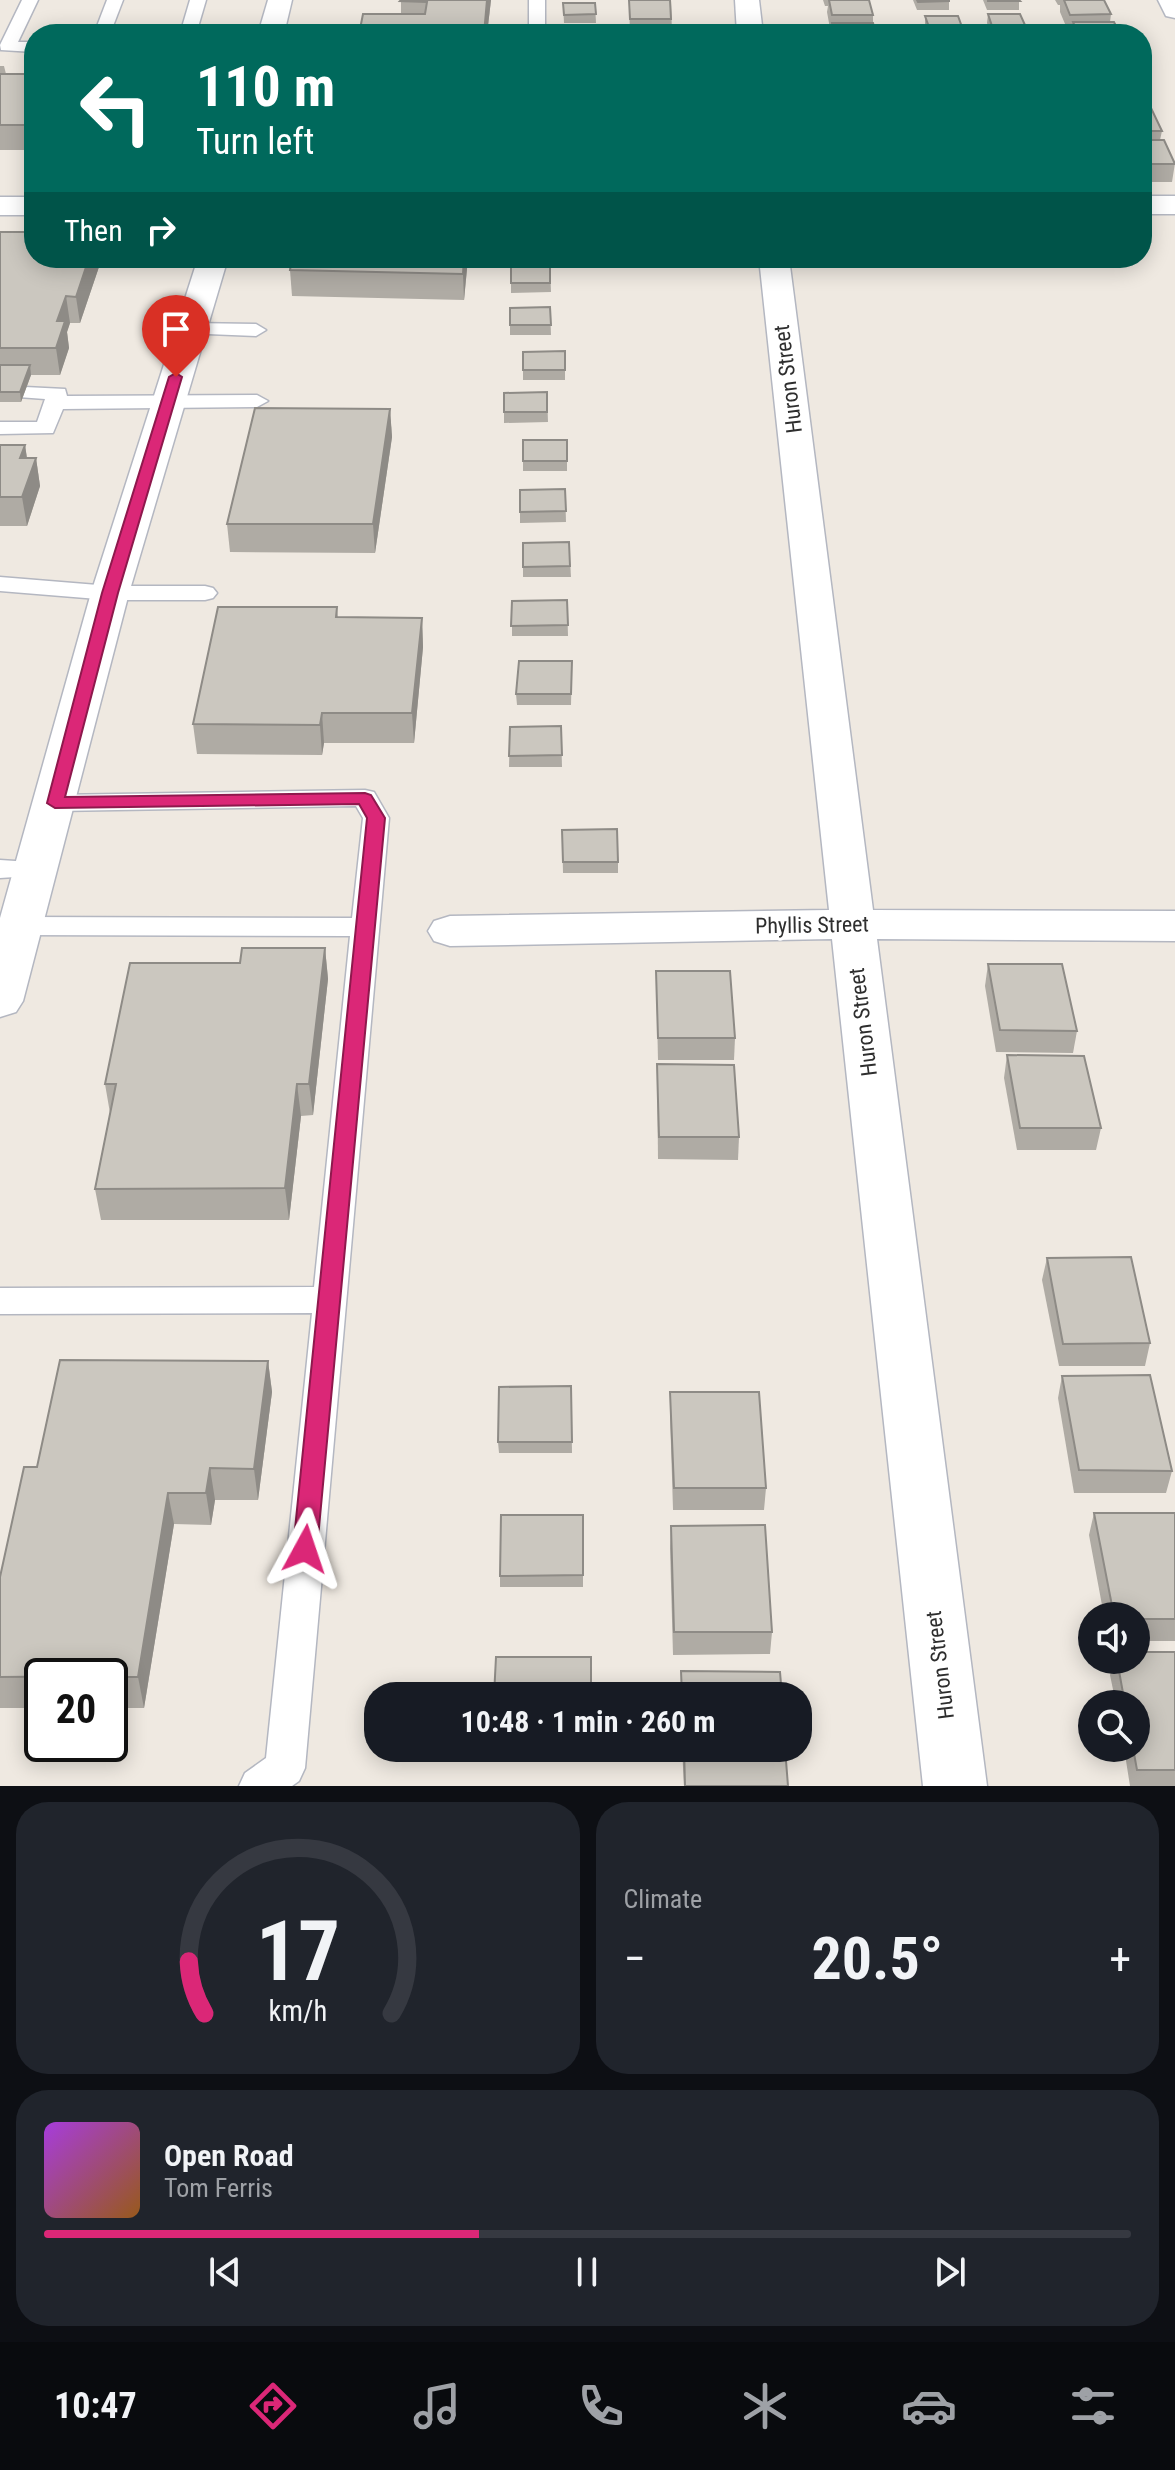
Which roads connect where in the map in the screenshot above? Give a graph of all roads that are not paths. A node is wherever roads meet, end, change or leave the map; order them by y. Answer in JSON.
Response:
{"nodes":[{"id":1,"x":30,"y":0,"type":"edge"},
{"id":2,"x":115,"y":0,"type":"edge"},
{"id":3,"x":198,"y":0,"type":"edge"},
{"id":4,"x":280,"y":0,"type":"edge"},
{"id":5,"x":537,"y":0,"type":"edge"},
{"id":6,"x":747,"y":0,"type":"edge"},
{"id":7,"x":1170,"y":0,"type":"edge"},
{"id":8,"x":1175,"y":11,"type":"edge"},
{"id":9,"x":106,"y":24,"type":"edge"},
{"id":10,"x":191,"y":24,"type":"edge"},
{"id":11,"x":274,"y":24,"type":"edge"},
{"id":12,"x":537,"y":24,"type":"edge"},
{"id":13,"x":749,"y":24,"type":"edge"},
{"id":14,"x":24,"y":47,"type":"edge"},
{"id":15,"x":1152,"y":205,"type":"edge"},
{"id":16,"x":1175,"y":205,"type":"edge"},
{"id":17,"x":0,"y":206,"type":"edge"},
{"id":18,"x":24,"y":206,"type":"edge"},
{"id":19,"x":210,"y":268,"type":"edge"},
{"id":20,"x":775,"y":268,"type":"edge"},
{"id":21,"x":190,"y":329,"type":"junction"},
{"id":22,"x":256,"y":330,"type":"dead end"},
{"id":23,"x":25,"y":393,"type":"edge"},
{"id":24,"x":168,"y":400,"type":"junction"},
{"id":25,"x":257,"y":401,"type":"dead end"},
{"id":26,"x":54,"y":403,"type":"junction"},
{"id":27,"x":0,"y":428,"type":"edge"},
{"id":28,"x":0,"y":584,"type":"edge"},
{"id":29,"x":110,"y":593,"type":"junction"},
{"id":30,"x":205,"y":593,"type":"dead end"},
{"id":31,"x":55,"y":803,"type":"junction"},
{"id":32,"x":18,"y":869,"type":"edge"},
{"id":33,"x":854,"y":924,"type":"junction"},
{"id":34,"x":21,"y":926,"type":"junction"},
{"id":35,"x":1175,"y":926,"type":"edge"},
{"id":36,"x":366,"y":927,"type":"junction"},
{"id":37,"x":450,"y":931,"type":"dead end"},
{"id":38,"x":0,"y":1001,"type":"edge"},
{"id":39,"x":329,"y":1300,"type":"junction"},
{"id":40,"x":0,"y":1301,"type":"edge"},
{"id":41,"x":259,"y":1786,"type":"edge"},
{"id":42,"x":955,"y":1786,"type":"edge"}],
"edges":[{"from":1,"to":14,"type":"lane"},
{"from":2,"to":9,"type":"lane"},
{"from":3,"to":10,"type":"lane"},
{"from":4,"to":11,"type":"street"},
{"from":5,"to":12,"type":"lane"},
{"from":6,"to":13,"type":"street"},
{"from":7,"to":8,"type":"street"},
{"from":15,"to":16,"type":"street"},
{"from":17,"to":18,"type":"street"},
{"from":19,"to":21,"type":"street"},
{"from":20,"to":33,"type":"street","name":"Huron Street"},
{"from":21,"to":22,"type":"lane"},
{"from":21,"to":24,"type":"street"},
{"from":23,"to":26,"type":"lane"},
{"from":24,"to":25,"type":"lane"},
{"from":24,"to":26,"type":"lane"},
{"from":24,"to":29,"type":"street"},
{"from":26,"to":27,"type":"lane"},
{"from":28,"to":29,"type":"lane"},
{"from":29,"to":30,"type":"lane"},
{"from":29,"to":31,"type":"street"},
{"from":31,"to":32,"type":"street"},
{"from":31,"to":36,"type":"lane"},
{"from":32,"to":34,"type":"street"},
{"from":33,"to":35,"type":"street","name":"Phyllis Street"},
{"from":33,"to":37,"type":"street","name":"Phyllis Street"},
{"from":33,"to":42,"type":"street","name":"Huron Street"},
{"from":34,"to":36,"type":"lane"},
{"from":34,"to":38,"type":"street"},
{"from":36,"to":39,"type":"lane"},
{"from":39,"to":40,"type":"lane"},
{"from":39,"to":41,"type":"lane"}]}
